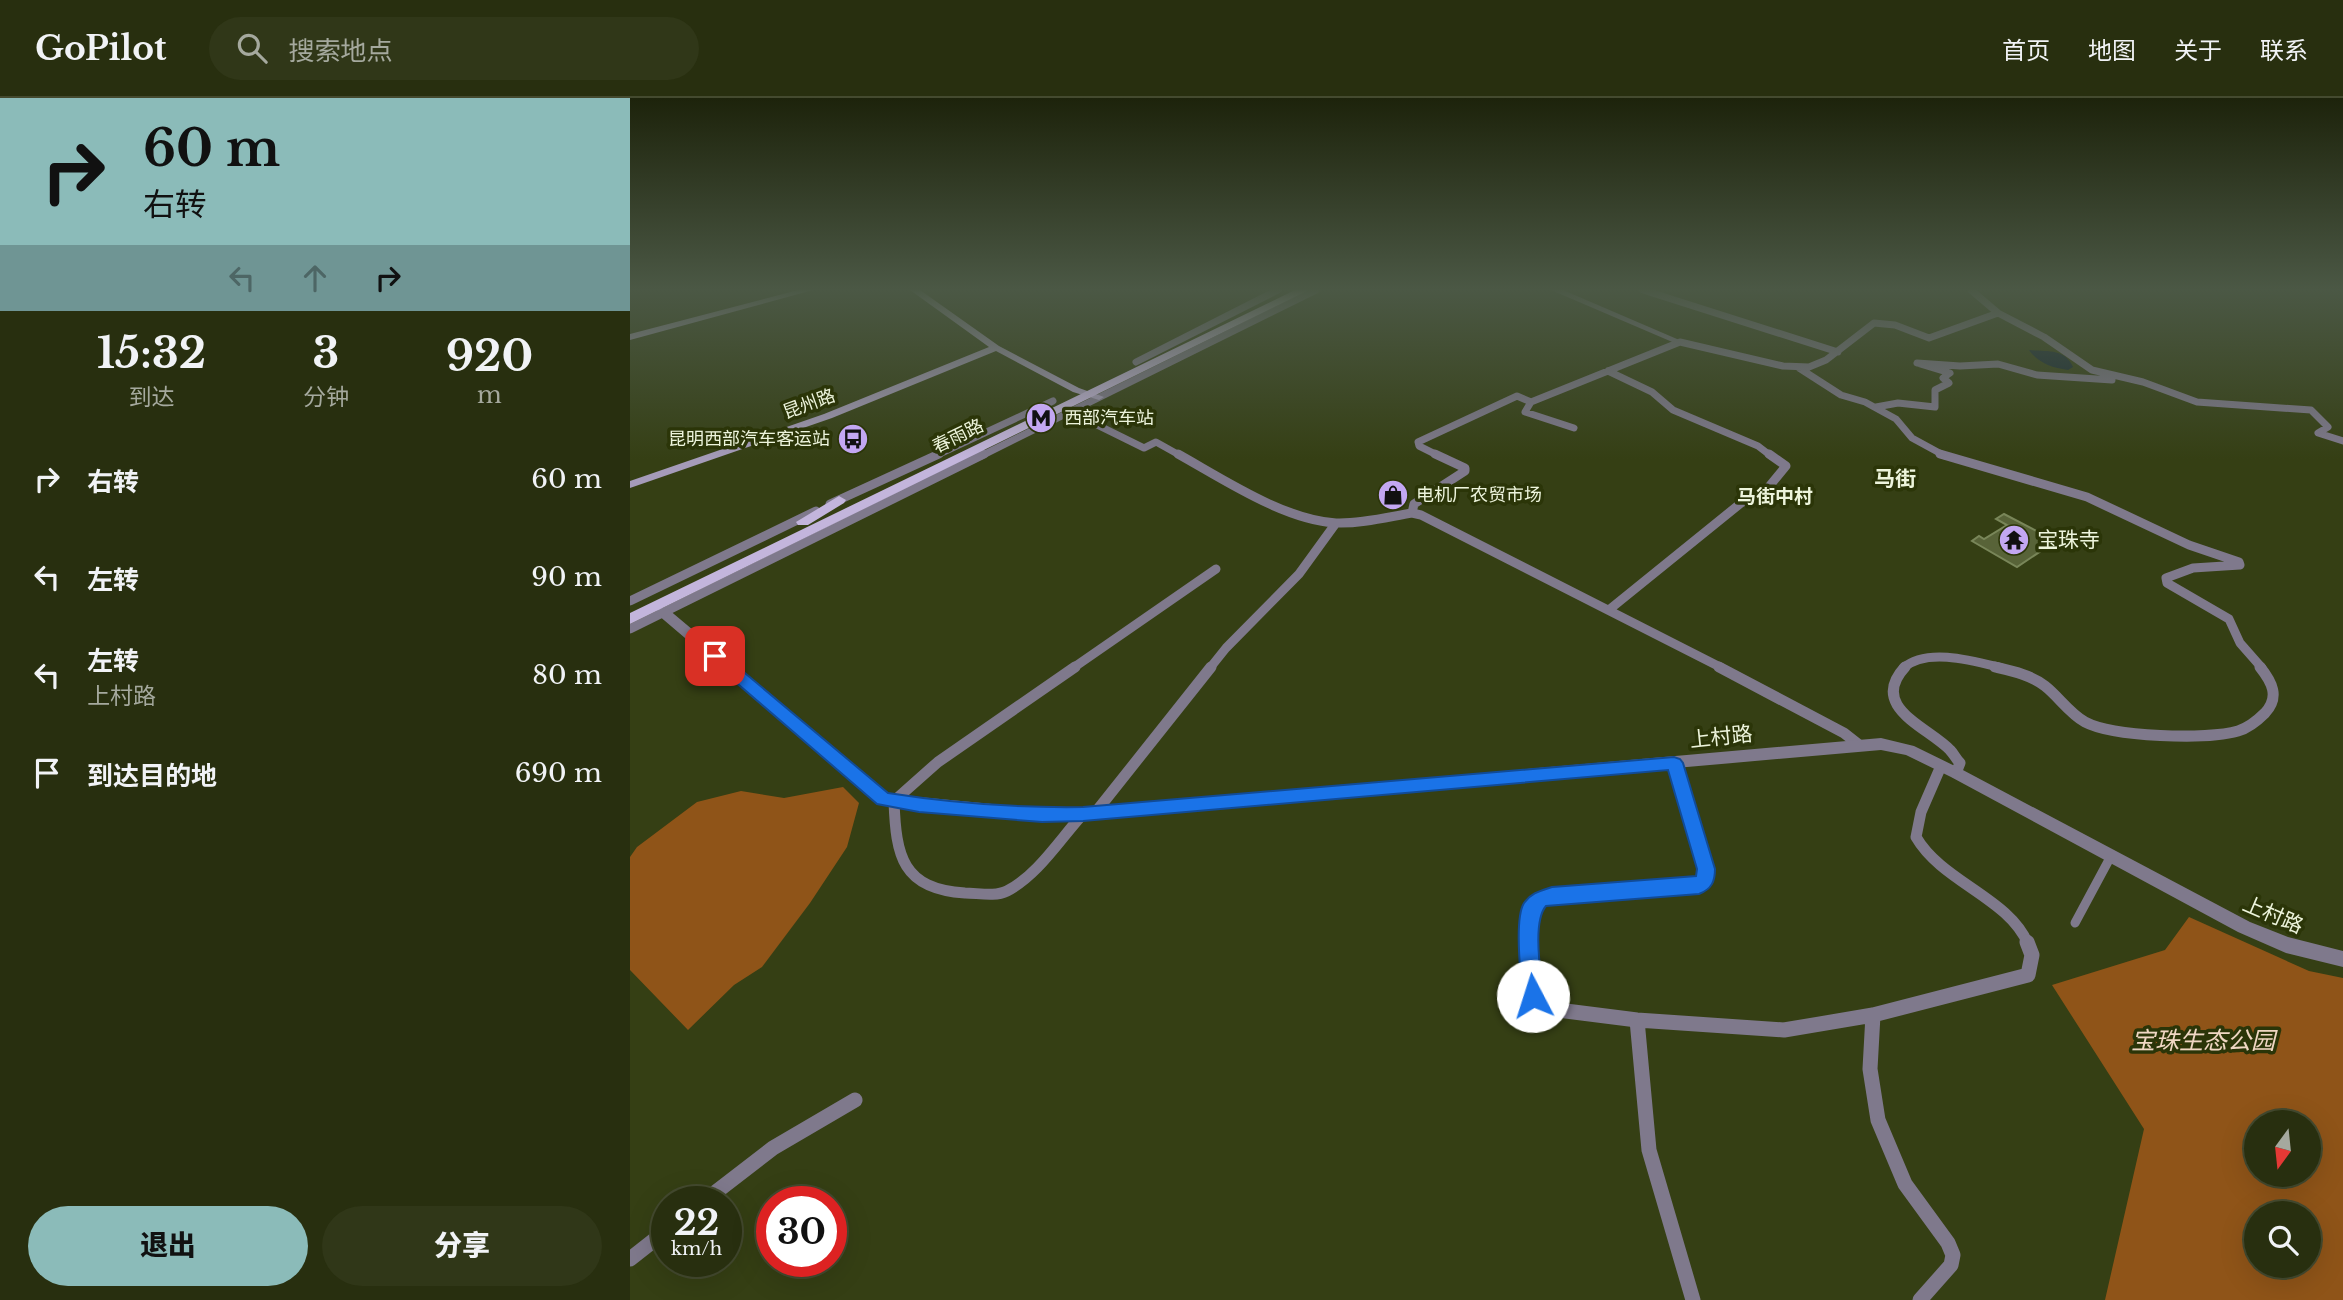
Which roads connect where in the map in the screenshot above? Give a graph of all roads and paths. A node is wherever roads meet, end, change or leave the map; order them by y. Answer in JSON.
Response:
{"nodes":[{"id":1,"x":993,"y":346,"type":"edge"},
{"id":2,"x":1006,"y":346,"type":"edge"},
{"id":3,"x":1163,"y":346,"type":"edge"},
{"id":4,"x":1172,"y":346,"type":"edge"},
{"id":5,"x":1186,"y":346,"type":"edge"},
{"id":6,"x":1188,"y":346,"type":"edge"},
{"id":7,"x":1670,"y":346,"type":"edge"},
{"id":8,"x":1699,"y":346,"type":"edge"},
{"id":9,"x":1819,"y":346,"type":"edge"},
{"id":10,"x":1845,"y":346,"type":"edge"},
{"id":11,"x":2057,"y":346,"type":"edge"},
{"id":12,"x":996,"y":348,"type":"junction"},
{"id":13,"x":1838,"y":352,"type":"junction"},
{"id":14,"x":1136,"y":362,"type":"junction"},
{"id":15,"x":1799,"y":368,"type":"junction"},
{"id":16,"x":1608,"y":372,"type":"junction"},
{"id":17,"x":2143,"y":382,"type":"junction"},
{"id":18,"x":1088,"y":392,"type":"junction"},
{"id":19,"x":1053,"y":401,"type":"junction"},
{"id":20,"x":1531,"y":402,"type":"junction"},
{"id":21,"x":1875,"y":407,"type":"junction"},
{"id":22,"x":1069,"y":411,"type":"junction"},
{"id":23,"x":1574,"y":428,"type":"dead end"},
{"id":24,"x":2343,"y":441,"type":"edge"},
{"id":25,"x":913,"y":479,"type":"junction"},
{"id":26,"x":630,"y":485,"type":"edge"},
{"id":27,"x":839,"y":500,"type":"junction"},
{"id":28,"x":1412,"y":513,"type":"junction"},
{"id":29,"x":846,"y":521,"type":"junction"},
{"id":30,"x":1336,"y":523,"type":"junction"},
{"id":31,"x":772,"y":541,"type":"junction"},
{"id":32,"x":1216,"y":569,"type":"dead end"},
{"id":33,"x":630,"y":601,"type":"edge"},
{"id":34,"x":1610,"y":609,"type":"junction"},
{"id":35,"x":630,"y":611,"type":"edge"},
{"id":36,"x":663,"y":612,"type":"junction"},
{"id":37,"x":630,"y":619,"type":"edge"},
{"id":38,"x":630,"y":629,"type":"edge"},
{"id":39,"x":1858,"y":744,"type":"junction"},
{"id":40,"x":1674,"y":763,"type":"junction"},
{"id":41,"x":1949,"y":770,"type":"junction"},
{"id":42,"x":894,"y":801,"type":"junction"},
{"id":43,"x":1089,"y":813,"type":"junction"},
{"id":44,"x":2111,"y":856,"type":"junction"},
{"id":45,"x":2076,"y":923,"type":"dead end"},
{"id":46,"x":2343,"y":959,"type":"edge"},
{"id":47,"x":1873,"y":1015,"type":"junction"},
{"id":48,"x":1637,"y":1020,"type":"junction"},
{"id":49,"x":855,"y":1100,"type":"dead end"},
{"id":50,"x":724,"y":1186,"type":"edge"},
{"id":51,"x":651,"y":1243,"type":"edge"},
{"id":52,"x":630,"y":1259,"type":"edge"},
{"id":53,"x":1693,"y":1300,"type":"edge"},
{"id":54,"x":1920,"y":1300,"type":"edge"}],
"edges":[{"from":1,"to":12,"type":"main road"},
{"from":2,"to":18,"type":"main road"},
{"from":3,"to":14,"type":"street"},
{"from":4,"to":14,"type":"main road","name":"春雨路"},
{"from":5,"to":18,"type":"main road","name":"春雨路"},
{"from":6,"to":18,"type":"street"},
{"from":7,"to":16,"type":"street"},
{"from":8,"to":15,"type":"street"},
{"from":9,"to":13,"type":"street"},
{"from":10,"to":13,"type":"street"},
{"from":11,"to":17,"type":"street"},
{"from":12,"to":18,"type":"main road"},
{"from":12,"to":26,"type":"main road","name":"昆州路"},
{"from":13,"to":15,"type":"street"},
{"from":14,"to":18,"type":"main road","name":"春雨路"},
{"from":15,"to":21,"type":"street"},
{"from":16,"to":20,"type":"street"},
{"from":16,"to":34,"type":"street"},
{"from":17,"to":21,"type":"street"},
{"from":17,"to":24,"type":"street"},
{"from":18,"to":19,"type":"main road","name":"春雨路"},
{"from":18,"to":22,"type":"street"},
{"from":18,"to":25,"type":"main road","name":"春雨路"},
{"from":19,"to":27,"type":"street"},
{"from":19,"to":31,"type":"main road","name":"春雨路"},
{"from":20,"to":23,"type":"street"},
{"from":20,"to":28,"type":"street"},
{"from":21,"to":41,"type":"street"},
{"from":22,"to":29,"type":"street"},
{"from":22,"to":30,"type":"street"},
{"from":25,"to":29,"type":"main road"},
{"from":25,"to":37,"type":"main road","name":"春雨路"},
{"from":27,"to":31,"type":"main road"},
{"from":27,"to":33,"type":"street"},
{"from":28,"to":30,"type":"street"},
{"from":28,"to":34,"type":"street"},
{"from":29,"to":36,"type":"street"},
{"from":30,"to":43,"type":"street"},
{"from":31,"to":35,"type":"main road","name":"春雨路"},
{"from":32,"to":42,"type":"street"},
{"from":34,"to":39,"type":"street"},
{"from":36,"to":38,"type":"street"},
{"from":36,"to":42,"type":"street","name":"上村路"},
{"from":39,"to":40,"type":"street","name":"上村路"},
{"from":39,"to":41,"type":"street","name":"上村路"},
{"from":40,"to":43,"type":"street","name":"上村路"},
{"from":40,"to":48,"type":"street"},
{"from":41,"to":44,"type":"street","name":"上村路"},
{"from":41,"to":47,"type":"street"},
{"from":42,"to":43,"type":"street","name":"上村路"},
{"from":42,"to":43,"type":"street"},
{"from":44,"to":45,"type":"street"},
{"from":44,"to":46,"type":"street","name":"上村路"},
{"from":47,"to":48,"type":"street"},
{"from":47,"to":54,"type":"street"},
{"from":48,"to":53,"type":"street"},
{"from":49,"to":50,"type":"street"},
{"from":51,"to":52,"type":"street"}]}
